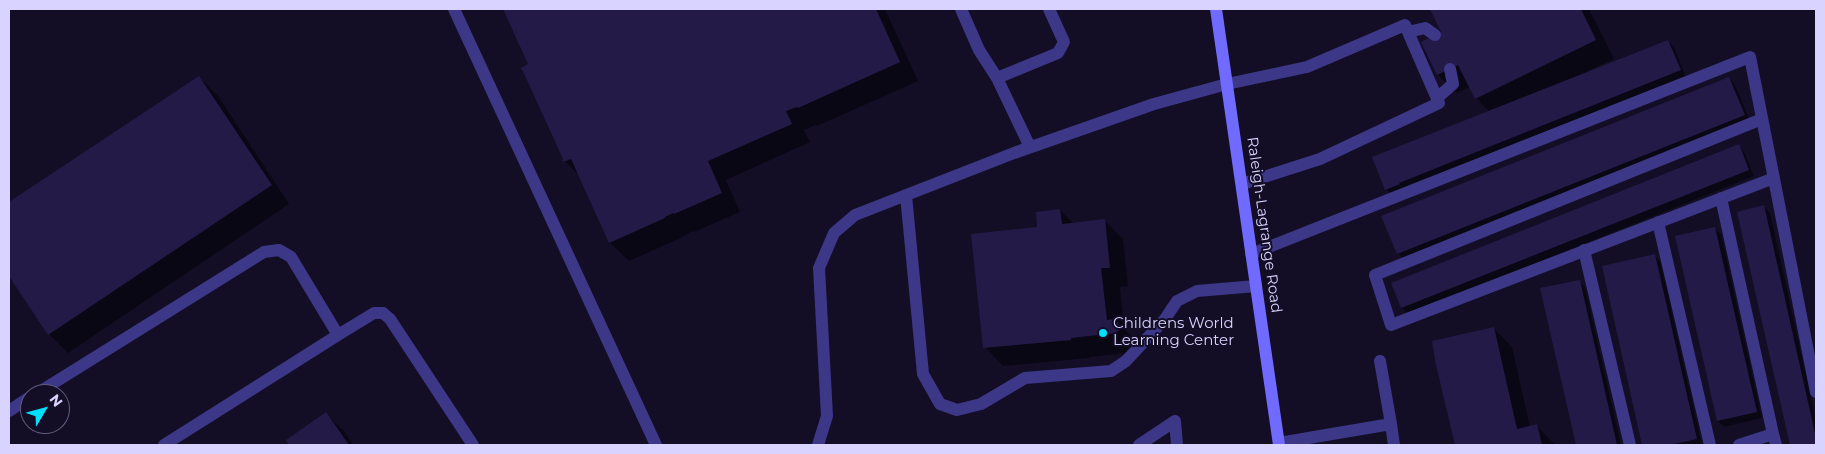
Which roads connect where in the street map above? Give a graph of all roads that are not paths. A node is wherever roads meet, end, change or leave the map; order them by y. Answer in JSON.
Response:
{"nodes":[{"id":1,"x":454,"y":9,"type":"edge"},
{"id":2,"x":961,"y":9,"type":"edge"},
{"id":3,"x":1049,"y":9,"type":"edge"},
{"id":4,"x":1216,"y":9,"type":"edge"},
{"id":5,"x":1408,"y":32,"type":"junction"},
{"id":6,"x":1435,"y":35,"type":"dead end"},
{"id":7,"x":1450,"y":69,"type":"dead end"},
{"id":8,"x":997,"y":78,"type":"junction"},
{"id":9,"x":1227,"y":84,"type":"junction"},
{"id":10,"x":1438,"y":98,"type":"junction"},
{"id":11,"x":1762,"y":120,"type":"junction"},
{"id":12,"x":1030,"y":147,"type":"junction"},
{"id":13,"x":1774,"y":178,"type":"junction"},
{"id":14,"x":1242,"y":184,"type":"junction"},
{"id":15,"x":906,"y":195,"type":"junction"},
{"id":16,"x":1721,"y":198,"type":"junction"},
{"id":17,"x":1658,"y":222,"type":"junction"},
{"id":18,"x":1584,"y":250,"type":"junction"},
{"id":19,"x":1252,"y":254,"type":"junction"},
{"id":20,"x":1256,"y":286,"type":"junction"},
{"id":21,"x":338,"y":335,"type":"junction"},
{"id":22,"x":1380,"y":361,"type":"dead end"},
{"id":23,"x":52,"y":384,"type":"edge"},
{"id":24,"x":1816,"y":392,"type":"edge"},
{"id":25,"x":20,"y":404,"type":"edge"},
{"id":26,"x":9,"y":411,"type":"edge"},
{"id":27,"x":1391,"y":424,"type":"junction"},
{"id":28,"x":1774,"y":439,"type":"edge"},
{"id":29,"x":1279,"y":444,"type":"edge"},
{"id":30,"x":164,"y":445,"type":"edge"},
{"id":31,"x":473,"y":445,"type":"edge"},
{"id":32,"x":656,"y":445,"type":"edge"},
{"id":33,"x":818,"y":445,"type":"edge"},
{"id":34,"x":1139,"y":445,"type":"edge"},
{"id":35,"x":1177,"y":445,"type":"edge"},
{"id":36,"x":1394,"y":445,"type":"edge"},
{"id":37,"x":1630,"y":445,"type":"edge"},
{"id":38,"x":1710,"y":445,"type":"edge"},
{"id":39,"x":1739,"y":445,"type":"edge"}],
"edges":[{"from":1,"to":32,"type":"lane"},
{"from":2,"to":8,"type":"lane"},
{"from":3,"to":8,"type":"lane"},
{"from":4,"to":9,"type":"main road","name":"Raleigh-Lagrange Road"},
{"from":5,"to":6,"type":"lane"},
{"from":5,"to":9,"type":"lane"},
{"from":5,"to":10,"type":"lane"},
{"from":7,"to":10,"type":"lane"},
{"from":8,"to":12,"type":"lane"},
{"from":9,"to":12,"type":"lane"},
{"from":9,"to":14,"type":"main road","name":"Raleigh-Lagrange Road"},
{"from":10,"to":14,"type":"lane"},
{"from":11,"to":13,"type":"lane"},
{"from":11,"to":18,"type":"lane"},
{"from":11,"to":19,"type":"lane"},
{"from":12,"to":15,"type":"lane"},
{"from":13,"to":16,"type":"lane"},
{"from":13,"to":24,"type":"lane"},
{"from":14,"to":19,"type":"main road","name":"Raleigh-Lagrange Road"},
{"from":15,"to":20,"type":"lane"},
{"from":15,"to":33,"type":"lane"},
{"from":16,"to":17,"type":"lane"},
{"from":16,"to":28,"type":"lane"},
{"from":17,"to":18,"type":"lane"},
{"from":17,"to":38,"type":"lane"},
{"from":18,"to":37,"type":"lane"},
{"from":19,"to":20,"type":"main road","name":"Raleigh-Lagrange Road"},
{"from":20,"to":29,"type":"main road","name":"Raleigh-Lagrange Road"},
{"from":21,"to":23,"type":"lane"},
{"from":21,"to":30,"type":"lane"},
{"from":21,"to":31,"type":"lane"},
{"from":22,"to":27,"type":"lane"},
{"from":25,"to":26,"type":"lane"},
{"from":27,"to":29,"type":"lane"},
{"from":27,"to":36,"type":"lane"},
{"from":28,"to":39,"type":"lane"},
{"from":34,"to":35,"type":"lane"}]}
